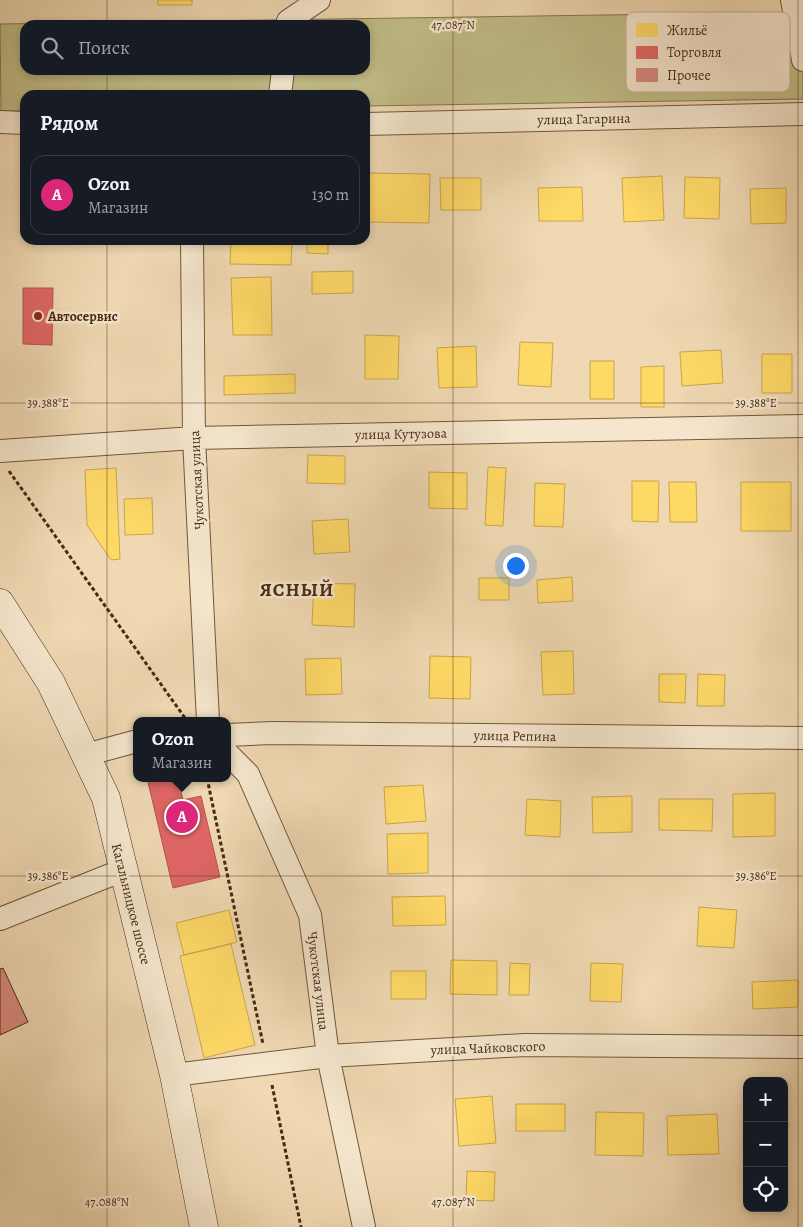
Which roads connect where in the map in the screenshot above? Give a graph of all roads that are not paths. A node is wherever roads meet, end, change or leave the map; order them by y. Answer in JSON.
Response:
{"nodes":[{"id":1,"x":319,"y":0,"type":"edge"},
{"id":2,"x":792,"y":0,"type":"edge"},
{"id":3,"x":288,"y":20,"type":"edge"},
{"id":4,"x":803,"y":60,"type":"edge"},
{"id":5,"x":282,"y":75,"type":"edge"},
{"id":6,"x":281,"y":90,"type":"edge"},
{"id":7,"x":803,"y":114,"type":"edge"},
{"id":8,"x":0,"y":122,"type":"edge"},
{"id":9,"x":20,"y":123,"type":"edge"},
{"id":10,"x":370,"y":124,"type":"edge"},
{"id":11,"x":192,"y":245,"type":"edge"},
{"id":12,"x":803,"y":426,"type":"edge"},
{"id":13,"x":194,"y":438,"type":"junction"},
{"id":14,"x":3,"y":459,"type":"edge"},
{"id":15,"x":0,"y":603,"type":"edge"},
{"id":16,"x":208,"y":717,"type":"edge"},
{"id":17,"x":231,"y":735,"type":"edge"},
{"id":18,"x":803,"y":738,"type":"edge"},
{"id":19,"x":133,"y":742,"type":"edge"},
{"id":20,"x":85,"y":755,"type":"junction"},
{"id":21,"x":231,"y":757,"type":"edge"},
{"id":22,"x":123,"y":870,"type":"junction"},
{"id":23,"x":0,"y":919,"type":"edge"},
{"id":24,"x":803,"y":1048,"type":"edge"},
{"id":25,"x":328,"y":1056,"type":"junction"},
{"id":26,"x":174,"y":1075,"type":"junction"},
{"id":27,"x":204,"y":1227,"type":"edge"},
{"id":28,"x":364,"y":1227,"type":"edge"}],
"edges":[{"from":1,"to":3,"type":"street"},
{"from":2,"to":4,"type":"street"},
{"from":5,"to":6,"type":"street"},
{"from":7,"to":10,"type":"street","name":"улица Гагарина"},
{"from":8,"to":9,"type":"street"},
{"from":11,"to":13,"type":"street","name":"Чукотская улица"},
{"from":12,"to":13,"type":"street","name":"улица Кутузова"},
{"from":13,"to":14,"type":"street","name":"улица Кутузова"},
{"from":13,"to":16,"type":"street","name":"Чукотская улица"},
{"from":15,"to":20,"type":"main road","name":"Кагальницкое шоссе"},
{"from":17,"to":18,"type":"street","name":"улица Репина"},
{"from":19,"to":20,"type":"street"},
{"from":20,"to":22,"type":"main road","name":"Кагальницкое шоссе"},
{"from":21,"to":25,"type":"street","name":"Чукотская улица"},
{"from":22,"to":23,"type":"street"},
{"from":22,"to":26,"type":"main road","name":"Кагальницкое шоссе"},
{"from":24,"to":25,"type":"street","name":"улица Чайковского"},
{"from":25,"to":26,"type":"street","name":"улица Чайковского"},
{"from":25,"to":28,"type":"street","name":"Чукотская улица"},
{"from":26,"to":27,"type":"main road","name":"Кагальницкое шоссе"}]}
